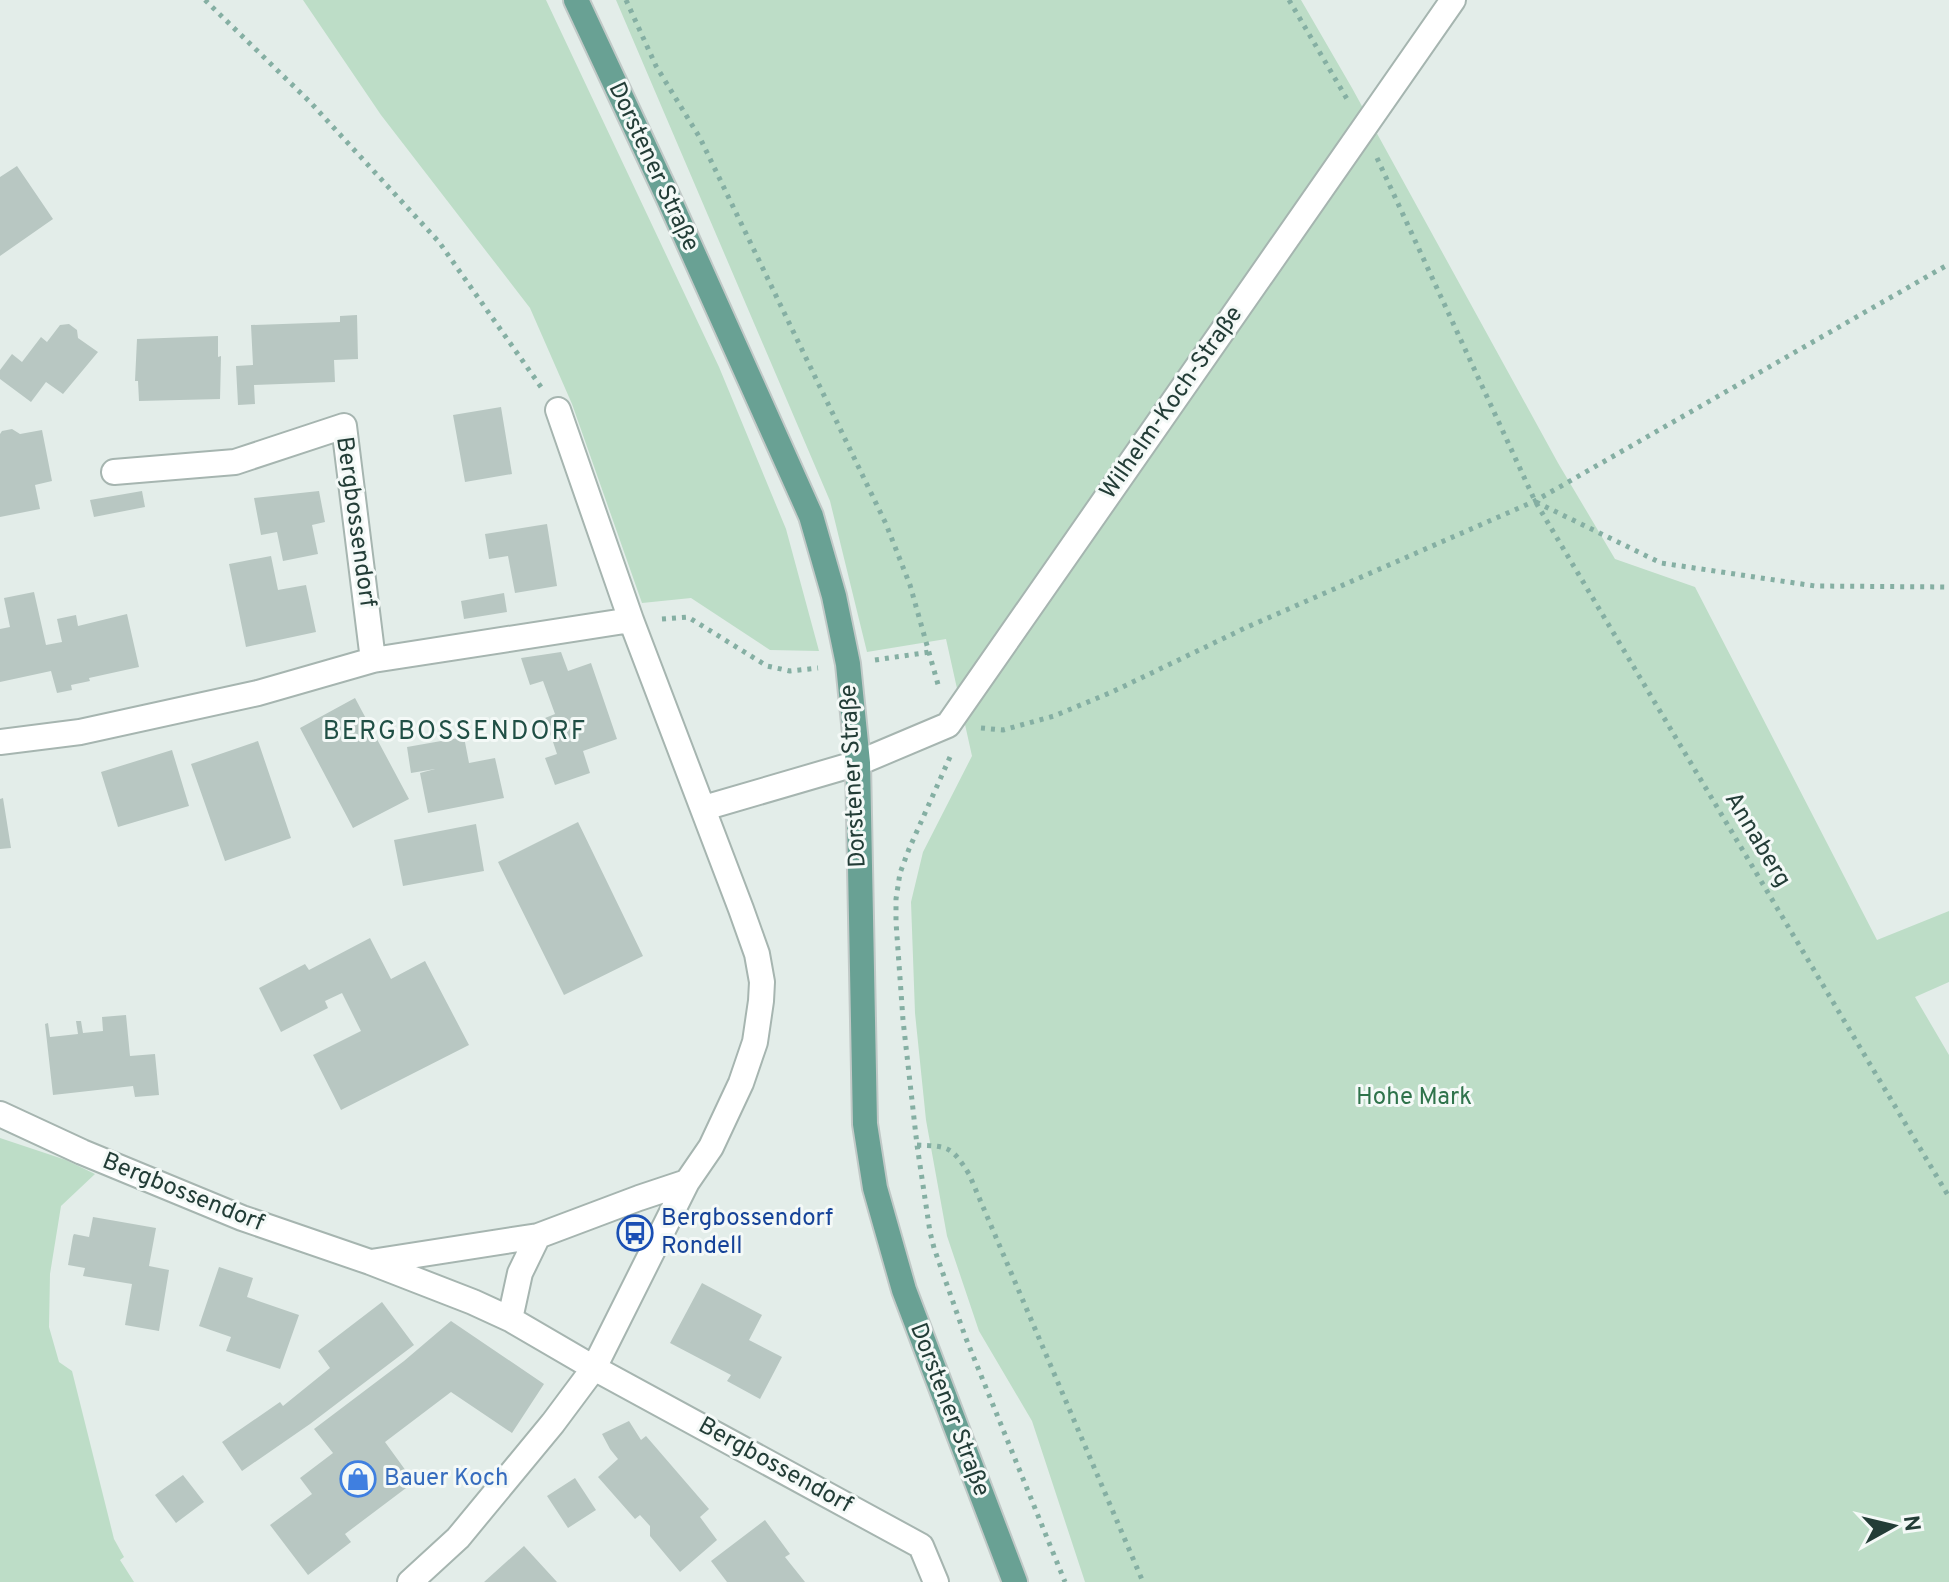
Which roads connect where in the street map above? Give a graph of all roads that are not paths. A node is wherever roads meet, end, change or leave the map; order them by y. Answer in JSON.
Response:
{"nodes":[{"id":1,"x":576,"y":0,"type":"edge"},
{"id":2,"x":1453,"y":0,"type":"edge"},
{"id":3,"x":558,"y":410,"type":"road end"},
{"id":4,"x":114,"y":472,"type":"dead end"},
{"id":5,"x":631,"y":620,"type":"junction"},
{"id":6,"x":373,"y":660,"type":"junction"},
{"id":7,"x":0,"y":742,"type":"edge"},
{"id":8,"x":858,"y":763,"type":"junction"},
{"id":9,"x":704,"y":808,"type":"junction"},
{"id":10,"x":0,"y":1114,"type":"edge"},
{"id":11,"x":687,"y":1182,"type":"junction"},
{"id":12,"x":538,"y":1236,"type":"junction"},
{"id":13,"x":370,"y":1262,"type":"junction"},
{"id":14,"x":510,"y":1319,"type":"junction"},
{"id":15,"x":594,"y":1368,"type":"junction"},
{"id":16,"x":410,"y":1582,"type":"edge"},
{"id":17,"x":936,"y":1582,"type":"edge"},
{"id":18,"x":1015,"y":1582,"type":"edge"}],
"edges":[{"from":1,"to":8,"type":"main road","name":"Dorstener Straße"},
{"from":2,"to":8,"type":"street","name":"Wilhelm-Koch-Straße"},
{"from":3,"to":5,"type":"street"},
{"from":4,"to":6,"type":"street","name":"Bergbossendorf"},
{"from":5,"to":6,"type":"street"},
{"from":5,"to":9,"type":"street"},
{"from":6,"to":7,"type":"street"},
{"from":8,"to":9,"type":"street"},
{"from":8,"to":18,"type":"main road","name":"Dorstener Straße"},
{"from":9,"to":11,"type":"street"},
{"from":10,"to":13,"type":"street","name":"Bergbossendorf"},
{"from":11,"to":12,"type":"street","name":"Bergbossendorf"},
{"from":11,"to":15,"type":"street"},
{"from":12,"to":13,"type":"street","name":"Bergbossendorf"},
{"from":12,"to":14,"type":"street"},
{"from":13,"to":14,"type":"street","name":"Bergbossendorf"},
{"from":14,"to":15,"type":"street","name":"Bergbossendorf"},
{"from":15,"to":16,"type":"street"},
{"from":15,"to":17,"type":"street","name":"Bergbossendorf"}]}
